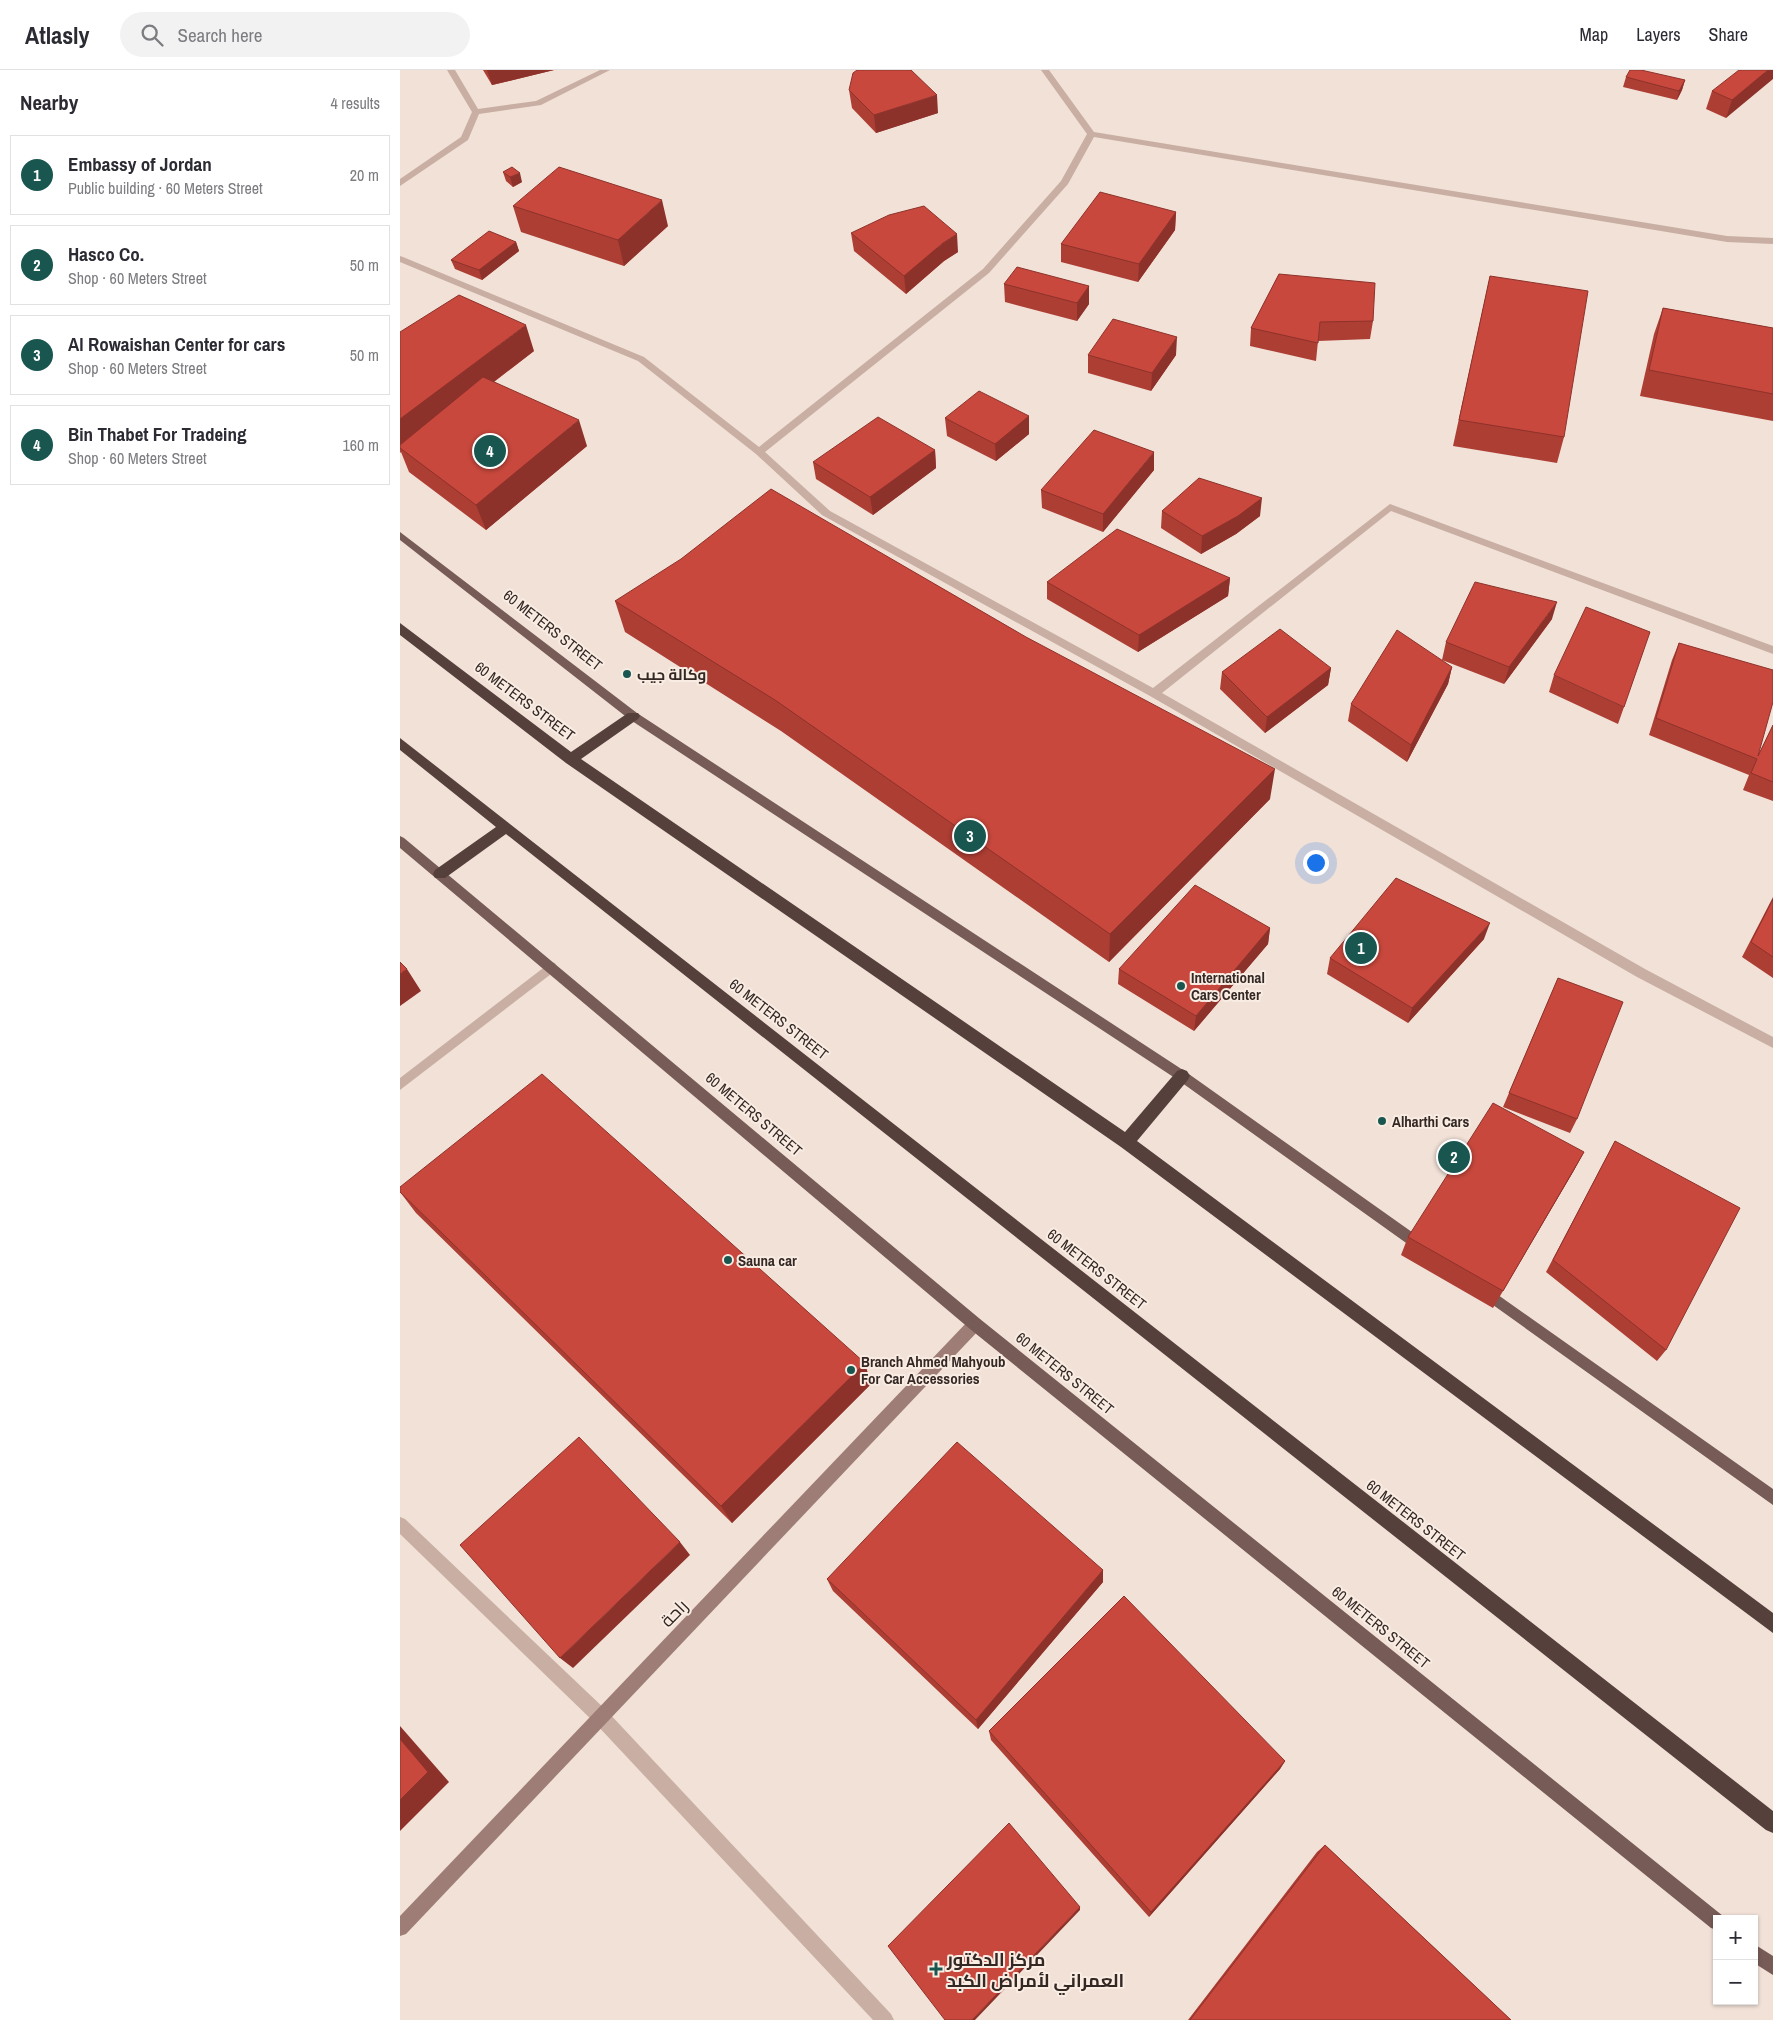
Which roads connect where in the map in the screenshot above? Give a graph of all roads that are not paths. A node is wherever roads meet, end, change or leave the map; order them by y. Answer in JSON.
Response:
{"nodes":[{"id":1,"x":452,"y":70,"type":"edge"},
{"id":2,"x":606,"y":70,"type":"edge"},
{"id":3,"x":1045,"y":70,"type":"edge"},
{"id":4,"x":476,"y":112,"type":"junction"},
{"id":5,"x":1091,"y":134,"type":"junction"},
{"id":6,"x":400,"y":183,"type":"edge"},
{"id":7,"x":1773,"y":241,"type":"edge"},
{"id":8,"x":400,"y":259,"type":"edge"},
{"id":9,"x":758,"y":452,"type":"junction"},
{"id":10,"x":400,"y":535,"type":"edge"},
{"id":11,"x":400,"y":628,"type":"edge"},
{"id":12,"x":1773,"y":650,"type":"edge"},
{"id":13,"x":1154,"y":693,"type":"junction"},
{"id":14,"x":633,"y":716,"type":"junction"},
{"id":15,"x":400,"y":743,"type":"edge"},
{"id":16,"x":571,"y":759,"type":"junction"},
{"id":17,"x":506,"y":827,"type":"junction"},
{"id":18,"x":400,"y":841,"type":"edge"},
{"id":19,"x":440,"y":874,"type":"junction"},
{"id":20,"x":551,"y":967,"type":"junction"},
{"id":21,"x":1773,"y":1043,"type":"edge"},
{"id":22,"x":1182,"y":1076,"type":"junction"},
{"id":23,"x":400,"y":1085,"type":"edge"},
{"id":24,"x":1126,"y":1142,"type":"junction"},
{"id":25,"x":1433,"y":1255,"type":"edge"},
{"id":26,"x":1474,"y":1284,"type":"edge"},
{"id":27,"x":975,"y":1324,"type":"junction"},
{"id":28,"x":1773,"y":1498,"type":"edge"},
{"id":29,"x":400,"y":1524,"type":"edge"},
{"id":30,"x":1773,"y":1624,"type":"edge"},
{"id":31,"x":601,"y":1717,"type":"junction"},
{"id":32,"x":1773,"y":1823,"type":"edge"},
{"id":33,"x":1713,"y":1919,"type":"edge"},
{"id":34,"x":400,"y":1928,"type":"edge"},
{"id":35,"x":1758,"y":1955,"type":"edge"},
{"id":36,"x":1773,"y":1967,"type":"edge"},
{"id":37,"x":885,"y":2020,"type":"edge"}],
"edges":[{"from":1,"to":4,"type":"street"},
{"from":2,"to":4,"type":"street"},
{"from":3,"to":5,"type":"street"},
{"from":4,"to":6,"type":"street"},
{"from":5,"to":7,"type":"street"},
{"from":5,"to":9,"type":"street"},
{"from":8,"to":9,"type":"street"},
{"from":9,"to":13,"type":"street"},
{"from":10,"to":14,"type":"main road","name":"60 METERS STREET"},
{"from":11,"to":16,"type":"highway","name":"60 METERS STREET"},
{"from":12,"to":13,"type":"street"},
{"from":13,"to":21,"type":"street"},
{"from":14,"to":16,"type":"highway"},
{"from":14,"to":22,"type":"main road","name":"60 METERS STREET"},
{"from":15,"to":17,"type":"highway","name":"60 METERS STREET"},
{"from":16,"to":24,"type":"highway","name":"60 METERS STREET"},
{"from":17,"to":19,"type":"highway"},
{"from":17,"to":32,"type":"highway","name":"60 METERS STREET"},
{"from":18,"to":19,"type":"main road","name":"60 METERS STREET"},
{"from":19,"to":20,"type":"main road","name":"60 METERS STREET"},
{"from":20,"to":23,"type":"street"},
{"from":20,"to":27,"type":"main road","name":"60 METERS STREET"},
{"from":22,"to":24,"type":"highway"},
{"from":22,"to":25,"type":"main road","name":"60 METERS STREET"},
{"from":24,"to":30,"type":"highway","name":"60 METERS STREET"},
{"from":26,"to":28,"type":"main road"},
{"from":27,"to":31,"type":"street","name":"راحة"},
{"from":27,"to":33,"type":"main road","name":"60 METERS STREET"},
{"from":29,"to":31,"type":"street"},
{"from":31,"to":34,"type":"street","name":"راحة"},
{"from":31,"to":37,"type":"street"},
{"from":35,"to":36,"type":"main road"}]}
